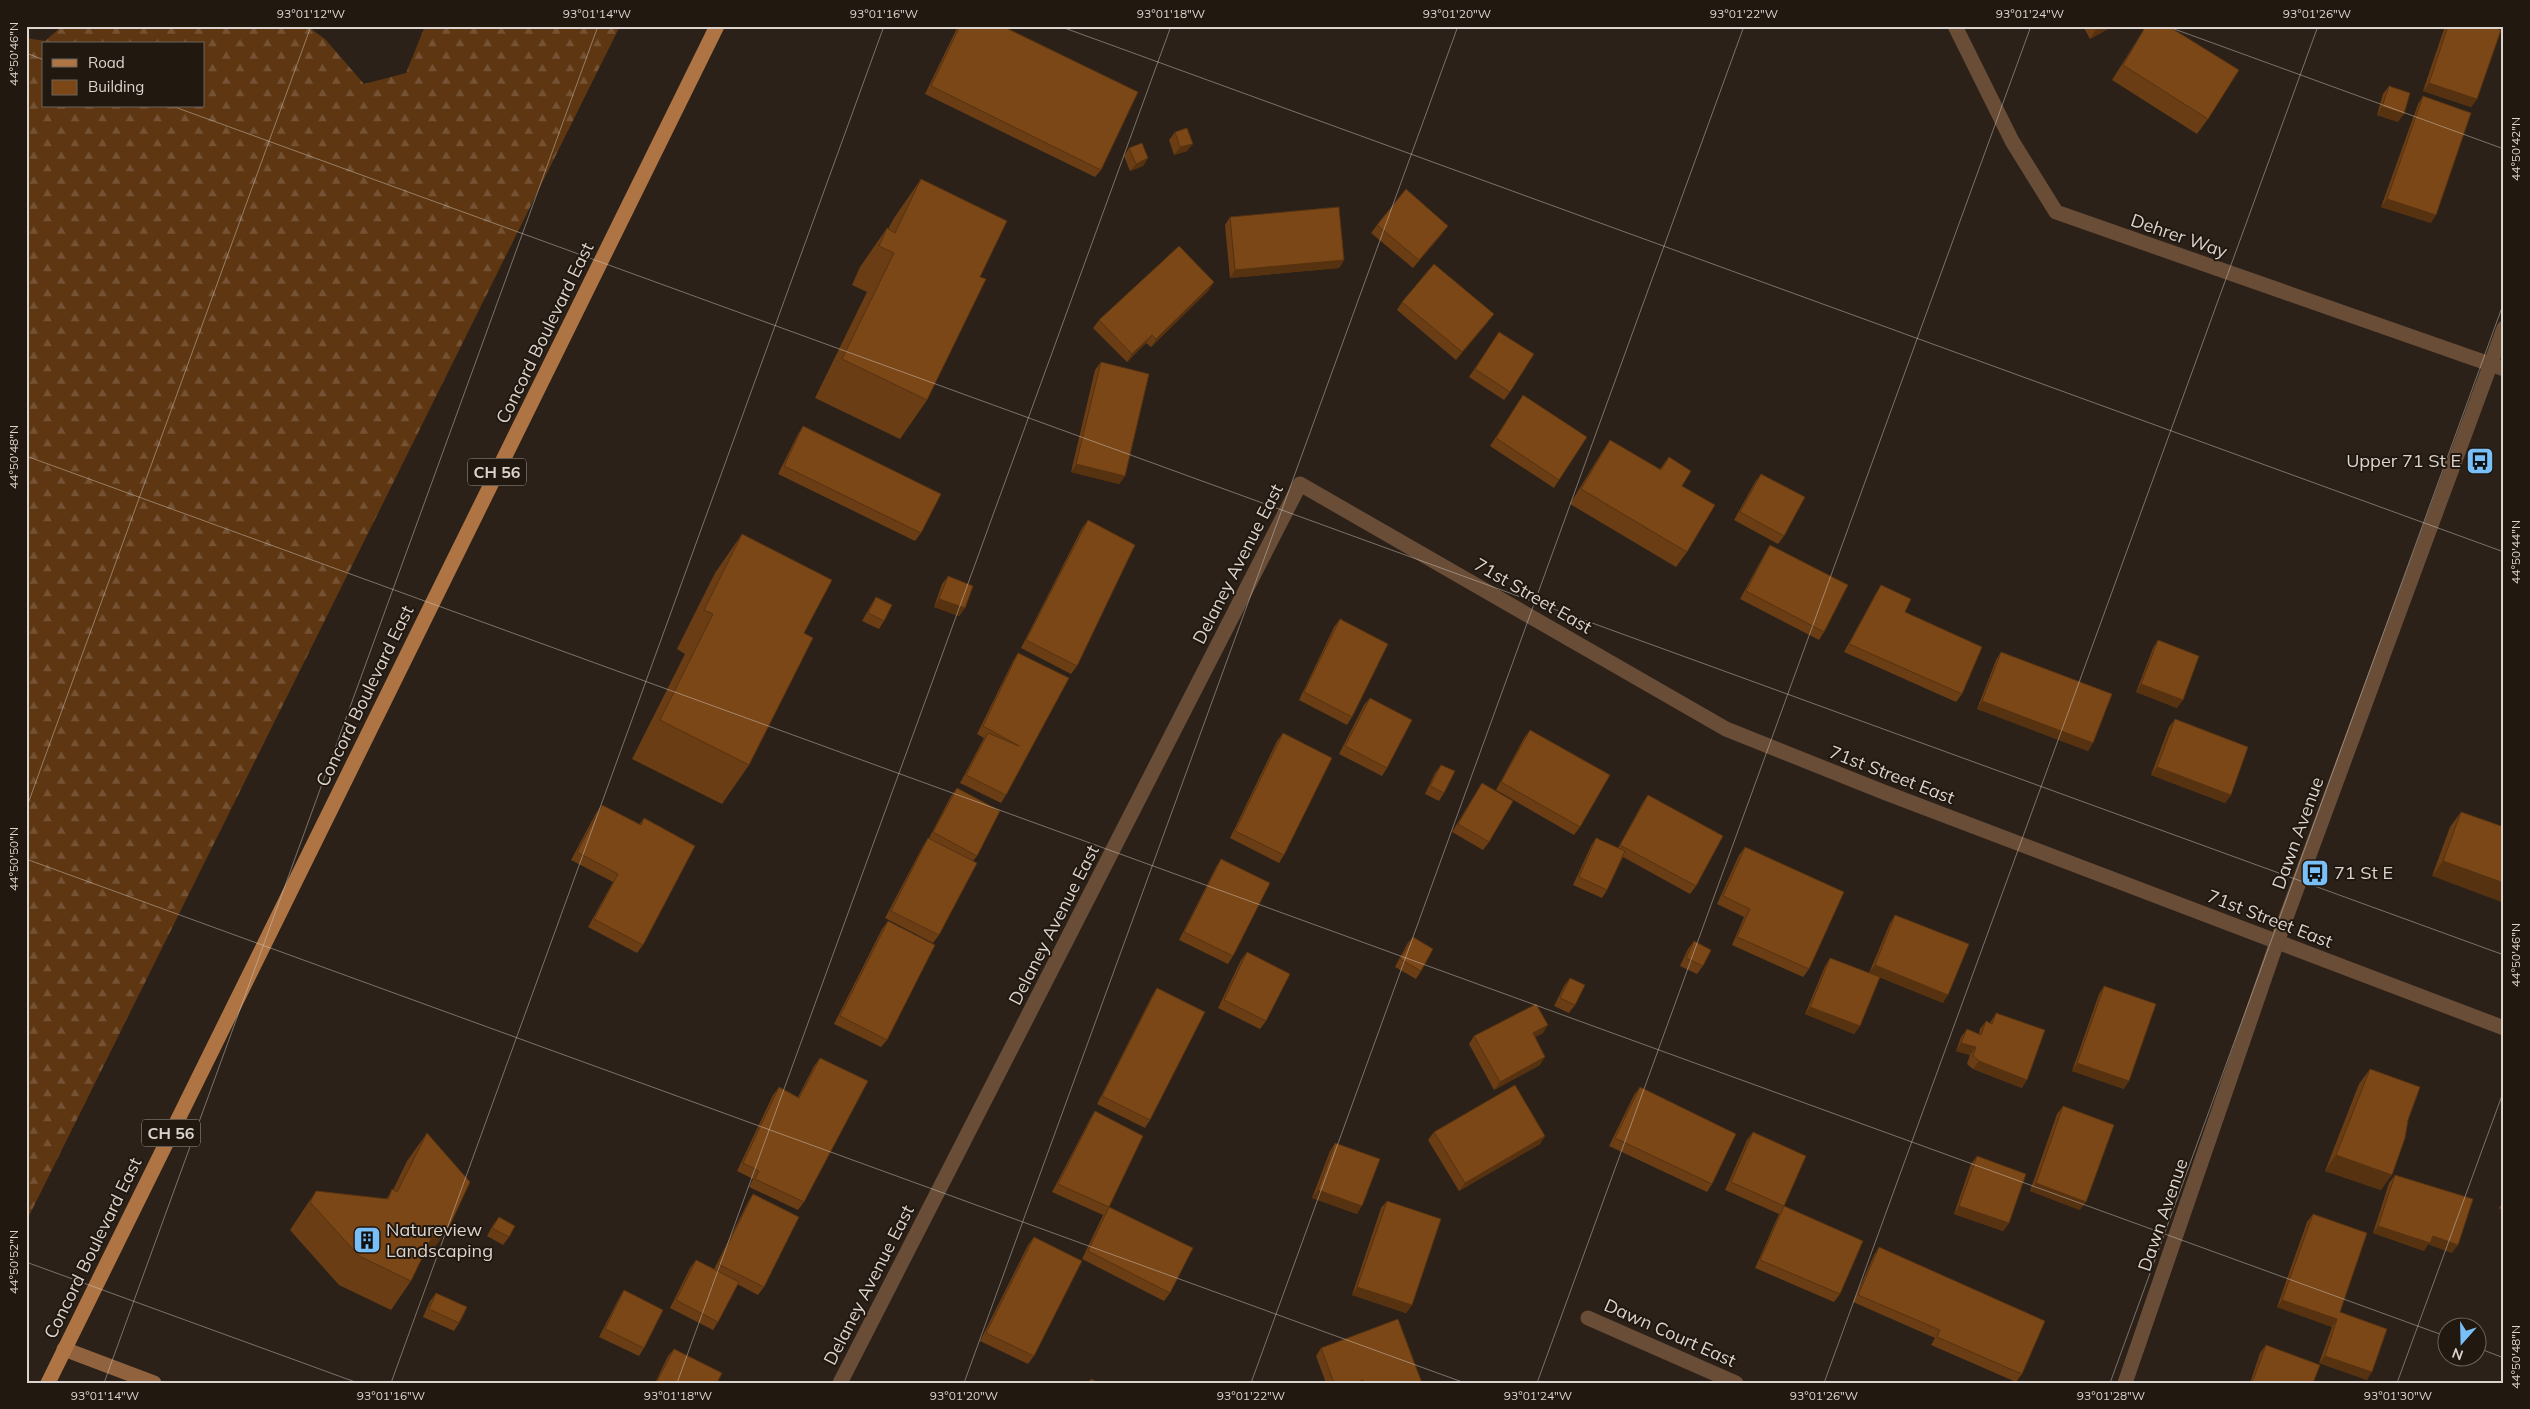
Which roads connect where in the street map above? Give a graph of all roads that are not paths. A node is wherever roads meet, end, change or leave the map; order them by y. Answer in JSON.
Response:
{"nodes":[{"id":1,"x":717,"y":26,"type":"edge"},
{"id":2,"x":1955,"y":26,"type":"edge"},
{"id":3,"x":2504,"y":328,"type":"edge"},
{"id":4,"x":2497,"y":366,"type":"edge"},
{"id":5,"x":1300,"y":484,"type":"joint"},
{"id":6,"x":2277,"y":942,"type":"junction"},
{"id":7,"x":2504,"y":1028,"type":"edge"},
{"id":8,"x":1588,"y":1318,"type":"dead end"},
{"id":9,"x":64,"y":1349,"type":"junction"},
{"id":10,"x":48,"y":1383,"type":"edge"},
{"id":11,"x":154,"y":1383,"type":"edge"},
{"id":12,"x":840,"y":1383,"type":"edge"},
{"id":13,"x":1736,"y":1383,"type":"edge"},
{"id":14,"x":2125,"y":1383,"type":"edge"}],
"edges":[{"from":1,"to":9,"type":"main road","name":"Concord Boulevard East","number":"CH 56"},
{"from":2,"to":4,"type":"street","name":"Dehrer Way"},
{"from":3,"to":4,"type":"street","name":"Dawn Avenue"},
{"from":4,"to":6,"type":"street","name":"Dawn Avenue"},
{"from":5,"to":6,"type":"street","name":"71st Street East"},
{"from":5,"to":12,"type":"street","name":"Delaney Avenue East"},
{"from":6,"to":7,"type":"street","name":"71st Street East"},
{"from":6,"to":14,"type":"street","name":"Dawn Avenue"},
{"from":8,"to":13,"type":"street","name":"Dawn Court East"},
{"from":9,"to":10,"type":"main road","name":"Concord Boulevard East","number":"CH 56"},
{"from":9,"to":11,"type":"main road"}]}
